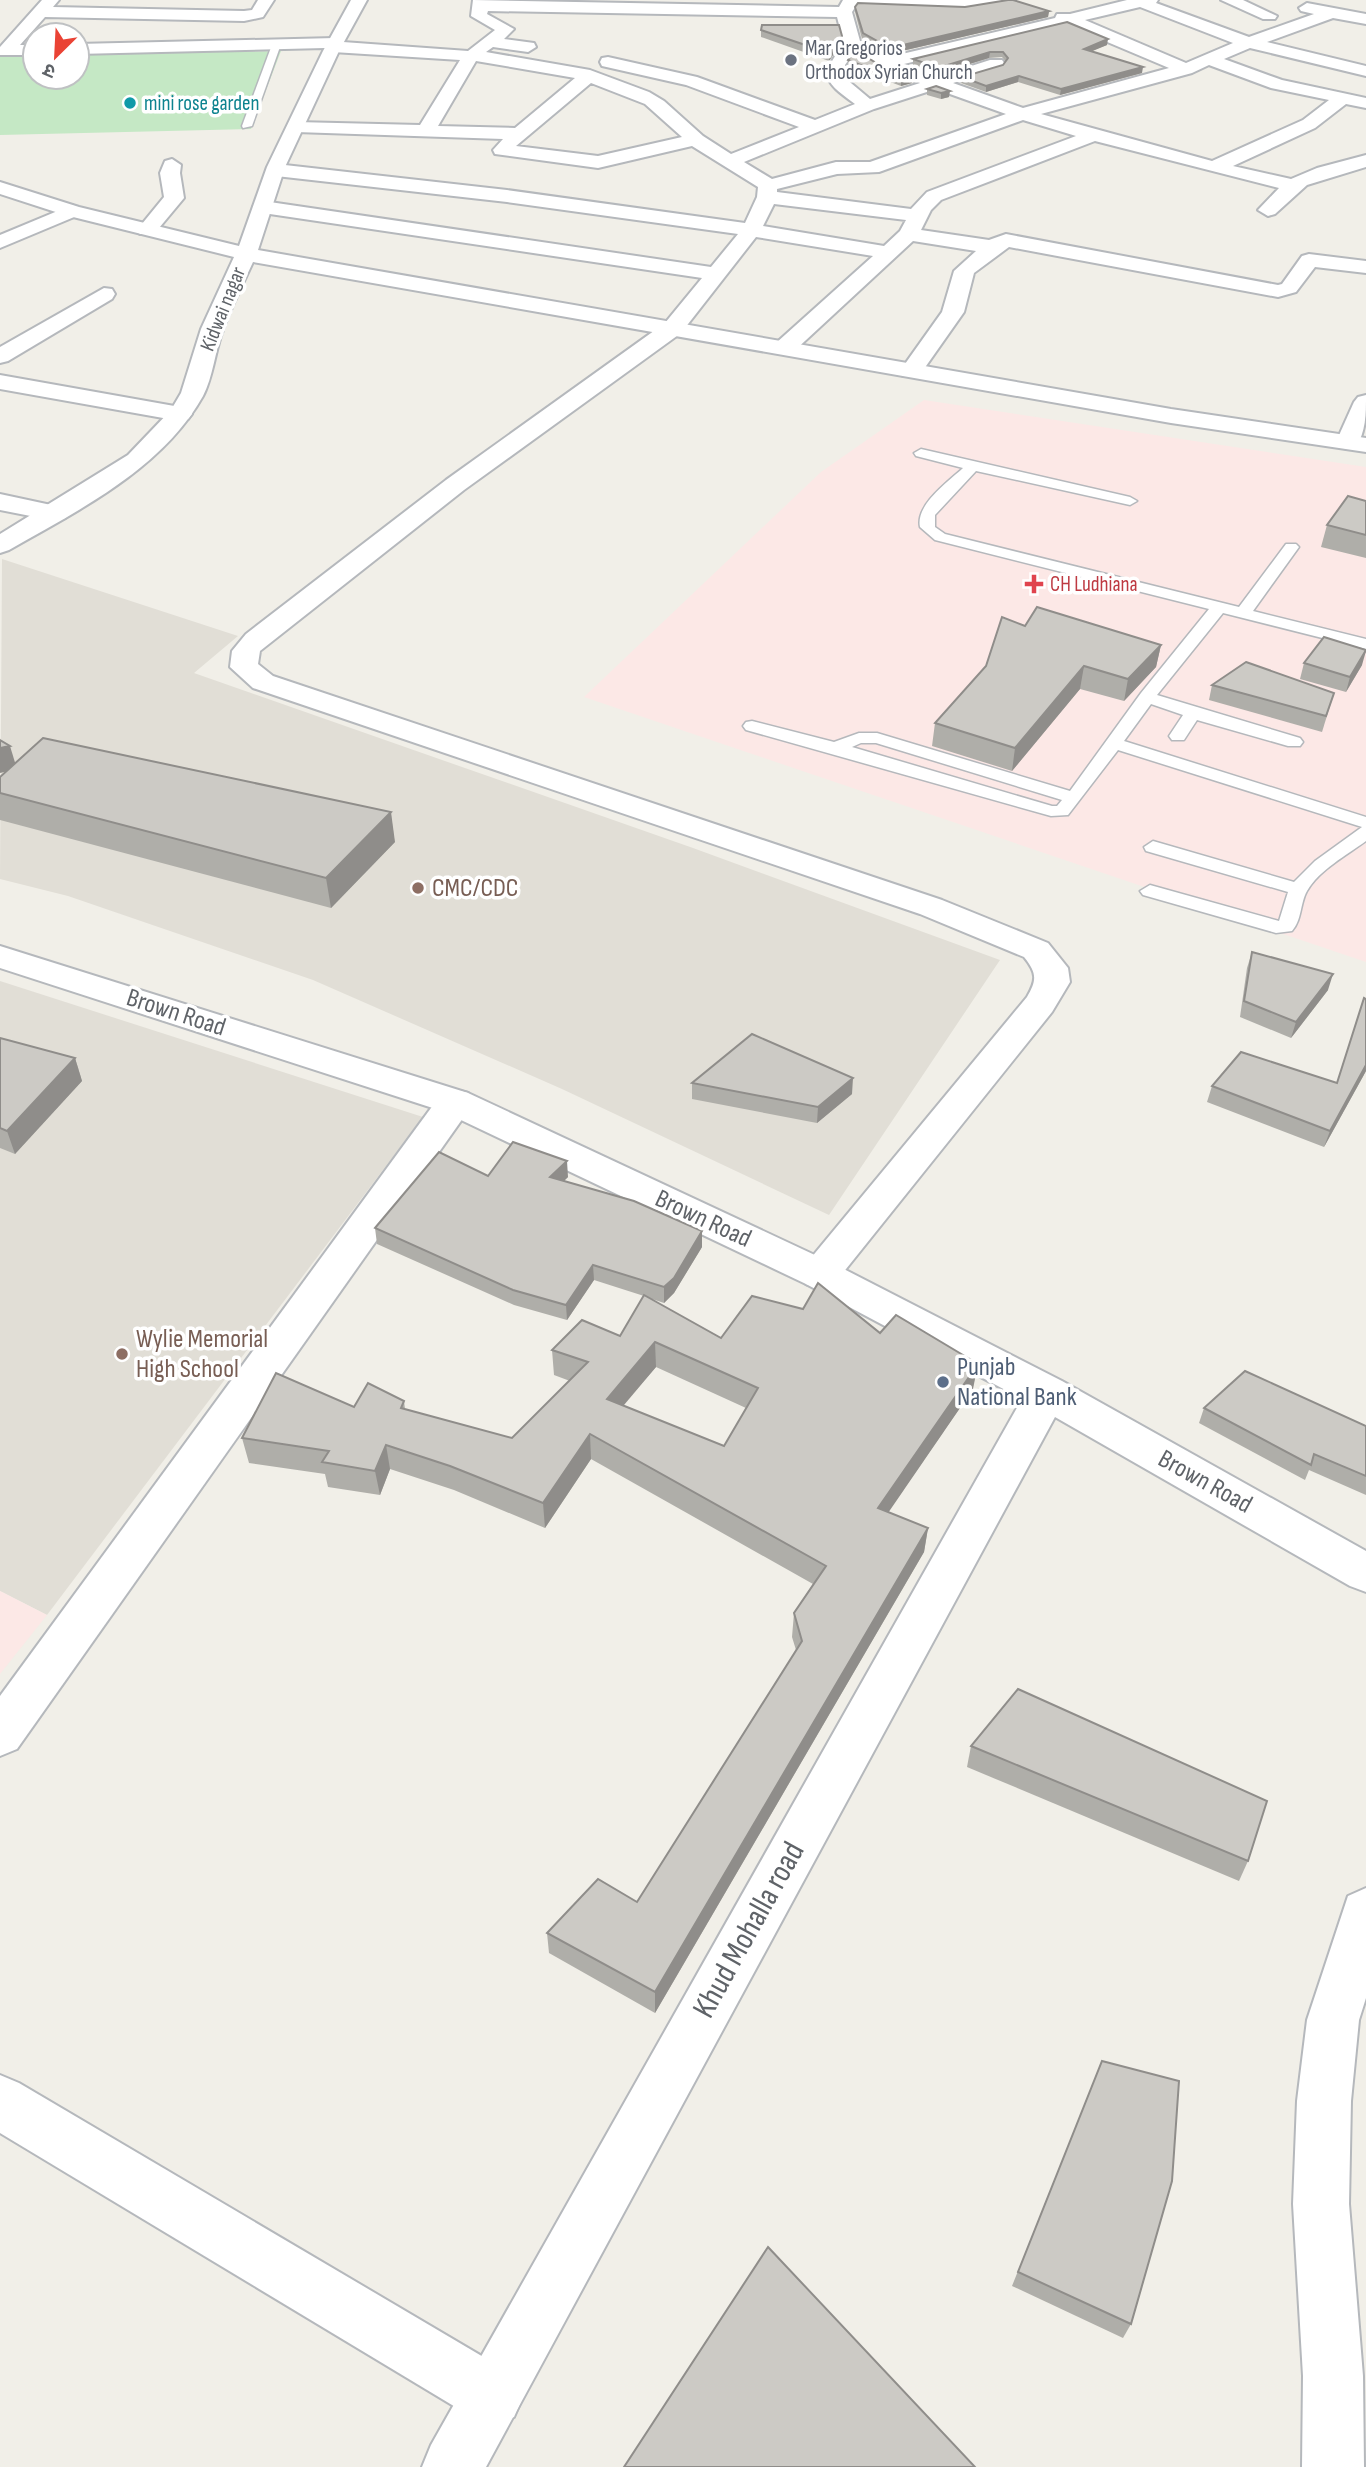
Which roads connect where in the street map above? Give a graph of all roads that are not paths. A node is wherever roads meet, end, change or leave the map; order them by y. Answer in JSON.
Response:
{"nodes":[{"id":1,"x":266,"y":0,"type":"edge"},
{"id":2,"x":359,"y":0,"type":"edge"},
{"id":3,"x":1007,"y":0,"type":"edge"},
{"id":4,"x":1228,"y":0,"type":"edge"},
{"id":5,"x":1348,"y":0,"type":"edge"},
{"id":6,"x":1141,"y":1,"type":"edge"},
{"id":7,"x":480,"y":3,"type":"edge"},
{"id":8,"x":1030,"y":5,"type":"edge"},
{"id":9,"x":45,"y":6,"type":"edge"},
{"id":10,"x":765,"y":6,"type":"edge"},
{"id":11,"x":1275,"y":8,"type":"junction"},
{"id":12,"x":844,"y":12,"type":"junction"},
{"id":13,"x":1332,"y":14,"type":"junction"},
{"id":14,"x":177,"y":16,"type":"junction"},
{"id":15,"x":1067,"y":19,"type":"junction"},
{"id":16,"x":1366,"y":19,"type":"edge"},
{"id":17,"x":1299,"y":27,"type":"junction"},
{"id":18,"x":505,"y":28,"type":"junction"},
{"id":19,"x":531,"y":31,"type":"dead end"},
{"id":20,"x":1323,"y":34,"type":"dead end"},
{"id":21,"x":489,"y":42,"type":"junction"},
{"id":22,"x":1248,"y":43,"type":"junction"},
{"id":23,"x":276,"y":44,"type":"junction"},
{"id":24,"x":852,"y":44,"type":"junction"},
{"id":25,"x":334,"y":45,"type":"junction"},
{"id":26,"x":154,"y":47,"type":"junction"},
{"id":27,"x":91,"y":49,"type":"edge"},
{"id":28,"x":21,"y":50,"type":"edge"},
{"id":29,"x":3,"y":51,"type":"edge"},
{"id":30,"x":470,"y":57,"type":"junction"},
{"id":31,"x":1210,"y":60,"type":"junction"},
{"id":32,"x":885,"y":63,"type":"junction"},
{"id":33,"x":996,"y":64,"type":"edge"},
{"id":34,"x":1186,"y":69,"type":"junction"},
{"id":35,"x":1366,"y":71,"type":"edge"},
{"id":36,"x":590,"y":75,"type":"junction"},
{"id":37,"x":937,"y":84,"type":"junction"},
{"id":38,"x":1342,"y":99,"type":"junction"},
{"id":39,"x":1366,"y":103,"type":"edge"},
{"id":40,"x":867,"y":106,"type":"junction"},
{"id":41,"x":1022,"y":114,"type":"junction"},
{"id":42,"x":247,"y":126,"type":"dead end"},
{"id":43,"x":814,"y":126,"type":"junction"},
{"id":44,"x":296,"y":127,"type":"junction"},
{"id":45,"x":426,"y":130,"type":"junction"},
{"id":46,"x":520,"y":134,"type":"junction"},
{"id":47,"x":1092,"y":136,"type":"junction"},
{"id":48,"x":695,"y":139,"type":"junction"},
{"id":49,"x":731,"y":161,"type":"junction"},
{"id":50,"x":1366,"y":161,"type":"edge"},
{"id":51,"x":172,"y":165,"type":"dead end"},
{"id":52,"x":1214,"y":167,"type":"junction"},
{"id":53,"x":872,"y":168,"type":"junction"},
{"id":54,"x":276,"y":170,"type":"junction"},
{"id":55,"x":1292,"y":185,"type":"junction"},
{"id":56,"x":0,"y":188,"type":"edge"},
{"id":57,"x":947,"y":189,"type":"junction"},
{"id":58,"x":767,"y":191,"type":"junction"},
{"id":59,"x":263,"y":207,"type":"junction"},
{"id":60,"x":1268,"y":210,"type":"dead end"},
{"id":61,"x":72,"y":211,"type":"junction"},
{"id":62,"x":914,"y":225,"type":"junction"},
{"id":63,"x":752,"y":229,"type":"junction"},
{"id":64,"x":147,"y":230,"type":"junction"},
{"id":65,"x":0,"y":242,"type":"edge"},
{"id":66,"x":992,"y":247,"type":"junction"},
{"id":67,"x":890,"y":253,"type":"junction"},
{"id":68,"x":245,"y":254,"type":"junction"},
{"id":69,"x":1366,"y":267,"type":"edge"},
{"id":70,"x":718,"y":274,"type":"junction"},
{"id":71,"x":104,"y":295,"type":"dead end"},
{"id":72,"x":673,"y":328,"type":"junction"},
{"id":73,"x":784,"y":348,"type":"junction"},
{"id":74,"x":0,"y":356,"type":"edge"},
{"id":75,"x":911,"y":371,"type":"junction"},
{"id":76,"x":0,"y":382,"type":"edge"},
{"id":77,"x":1366,"y":402,"type":"edge"},
{"id":78,"x":180,"y":414,"type":"junction"},
{"id":79,"x":1357,"y":444,"type":"edge"},
{"id":80,"x":921,"y":453,"type":"dead end"},
{"id":81,"x":973,"y":466,"type":"junction"},
{"id":82,"x":1130,"y":501,"type":"dead end"},
{"id":83,"x":0,"y":502,"type":"edge"},
{"id":84,"x":56,"y":513,"type":"junction"},
{"id":85,"x":0,"y":545,"type":"edge"},
{"id":86,"x":1291,"y":547,"type":"dead end"},
{"id":87,"x":1219,"y":607,"type":"junction"},
{"id":88,"x":1243,"y":613,"type":"junction"},
{"id":89,"x":1366,"y":644,"type":"edge"},
{"id":90,"x":1146,"y":697,"type":"junction"},
{"id":91,"x":1193,"y":713,"type":"junction"},
{"id":92,"x":752,"y":726,"type":"dead end"},
{"id":93,"x":1178,"y":736,"type":"dead end"},
{"id":94,"x":1294,"y":742,"type":"dead end"},
{"id":95,"x":1114,"y":743,"type":"junction"},
{"id":96,"x":1366,"y":824,"type":"edge"},
{"id":97,"x":1366,"y":832,"type":"edge"},
{"id":98,"x":1153,"y":846,"type":"dead end"},
{"id":99,"x":1298,"y":889,"type":"junction"},
{"id":100,"x":1150,"y":891,"type":"dead end"},
{"id":101,"x":0,"y":957,"type":"edge"},
{"id":102,"x":455,"y":1102,"type":"junction"},
{"id":103,"x":820,"y":1274,"type":"junction"},
{"id":104,"x":1046,"y":1393,"type":"junction"},
{"id":105,"x":1366,"y":1573,"type":"edge"},
{"id":106,"x":0,"y":1734,"type":"edge"},
{"id":107,"x":1366,"y":1913,"type":"edge"},
{"id":108,"x":0,"y":2102,"type":"edge"},
{"id":109,"x":493,"y":2396,"type":"junction"},
{"id":110,"x":453,"y":2467,"type":"edge"},
{"id":111,"x":1333,"y":2467,"type":"edge"}],
"edges":[{"from":1,"to":14,"type":"street"},
{"from":2,"to":25,"type":"street","name":"Kidwai nagar"},
{"from":3,"to":12,"type":"street"},
{"from":4,"to":11,"type":"street"},
{"from":5,"to":13,"type":"street"},
{"from":6,"to":15,"type":"street"},
{"from":6,"to":22,"type":"street"},
{"from":7,"to":10,"type":"street"},
{"from":7,"to":18,"type":"street"},
{"from":8,"to":15,"type":"street"},
{"from":9,"to":14,"type":"street"},
{"from":9,"to":29,"type":"street"},
{"from":10,"to":12,"type":"street"},
{"from":11,"to":13,"type":"street"},
{"from":11,"to":17,"type":"street"},
{"from":12,"to":24,"type":"street"},
{"from":13,"to":16,"type":"street"},
{"from":13,"to":17,"type":"street"},
{"from":14,"to":26,"type":"street"},
{"from":15,"to":32,"type":"street"},
{"from":15,"to":34,"type":"street"},
{"from":17,"to":20,"type":"street"},
{"from":17,"to":22,"type":"street"},
{"from":18,"to":19,"type":"street"},
{"from":18,"to":21,"type":"street"},
{"from":21,"to":30,"type":"street"},
{"from":21,"to":43,"type":"street"},
{"from":22,"to":31,"type":"street"},
{"from":22,"to":35,"type":"street"},
{"from":23,"to":25,"type":"street"},
{"from":23,"to":26,"type":"street"},
{"from":23,"to":42,"type":"lane"},
{"from":24,"to":32,"type":"street"},
{"from":24,"to":40,"type":"street"},
{"from":25,"to":30,"type":"street"},
{"from":25,"to":44,"type":"street","name":"Kidwai nagar"},
{"from":26,"to":27,"type":"street"},
{"from":28,"to":29,"type":"street"},
{"from":30,"to":36,"type":"street"},
{"from":30,"to":45,"type":"street"},
{"from":31,"to":34,"type":"street"},
{"from":31,"to":38,"type":"street"},
{"from":32,"to":37,"type":"street"},
{"from":33,"to":37,"type":"street"},
{"from":34,"to":41,"type":"street"},
{"from":36,"to":46,"type":"street"},
{"from":36,"to":48,"type":"street"},
{"from":37,"to":40,"type":"street"},
{"from":37,"to":41,"type":"street"},
{"from":38,"to":39,"type":"street"},
{"from":38,"to":52,"type":"street"},
{"from":40,"to":43,"type":"street"},
{"from":41,"to":47,"type":"street"},
{"from":41,"to":53,"type":"street"},
{"from":43,"to":49,"type":"street"},
{"from":44,"to":45,"type":"street"},
{"from":44,"to":54,"type":"street","name":"Kidwai nagar"},
{"from":45,"to":46,"type":"street"},
{"from":46,"to":48,"type":"street"},
{"from":47,"to":52,"type":"street"},
{"from":47,"to":57,"type":"street"},
{"from":48,"to":49,"type":"street"},
{"from":49,"to":58,"type":"street"},
{"from":50,"to":55,"type":"street"},
{"from":51,"to":64,"type":"street"},
{"from":52,"to":55,"type":"street"},
{"from":53,"to":57,"type":"street"},
{"from":53,"to":58,"type":"street"},
{"from":54,"to":59,"type":"street","name":"Kidwai nagar"},
{"from":54,"to":63,"type":"street"},
{"from":55,"to":60,"type":"street"},
{"from":56,"to":61,"type":"street"},
{"from":57,"to":62,"type":"street"},
{"from":58,"to":62,"type":"street"},
{"from":58,"to":63,"type":"street"},
{"from":59,"to":68,"type":"street","name":"Kidwai nagar"},
{"from":59,"to":70,"type":"street"},
{"from":61,"to":64,"type":"street"},
{"from":61,"to":65,"type":"street"},
{"from":62,"to":66,"type":"street"},
{"from":62,"to":67,"type":"street"},
{"from":63,"to":67,"type":"street"},
{"from":63,"to":70,"type":"street"},
{"from":64,"to":68,"type":"street"},
{"from":66,"to":69,"type":"street"},
{"from":66,"to":75,"type":"street"},
{"from":67,"to":73,"type":"street"},
{"from":68,"to":72,"type":"street"},
{"from":68,"to":78,"type":"street","name":"Kidwai nagar"},
{"from":70,"to":72,"type":"street"},
{"from":71,"to":74,"type":"street"},
{"from":72,"to":73,"type":"street"},
{"from":72,"to":103,"type":"street"},
{"from":73,"to":75,"type":"street"},
{"from":75,"to":79,"type":"street"},
{"from":76,"to":78,"type":"street"},
{"from":77,"to":79,"type":"street"},
{"from":78,"to":84,"type":"street","name":"Kidwai nagar"},
{"from":80,"to":81,"type":"lane"},
{"from":81,"to":82,"type":"lane"},
{"from":81,"to":87,"type":"lane"},
{"from":83,"to":84,"type":"street"},
{"from":84,"to":85,"type":"street","name":"Kidwai nagar"},
{"from":86,"to":88,"type":"lane"},
{"from":87,"to":88,"type":"lane"},
{"from":87,"to":90,"type":"lane"},
{"from":88,"to":89,"type":"lane"},
{"from":90,"to":91,"type":"lane"},
{"from":90,"to":95,"type":"lane"},
{"from":91,"to":93,"type":"lane"},
{"from":91,"to":94,"type":"lane"},
{"from":92,"to":95,"type":"lane"},
{"from":95,"to":96,"type":"lane"},
{"from":97,"to":99,"type":"lane"},
{"from":98,"to":99,"type":"lane"},
{"from":99,"to":100,"type":"lane"},
{"from":101,"to":102,"type":"street","name":"Brown Road"},
{"from":102,"to":103,"type":"street","name":"Brown Road"},
{"from":102,"to":106,"type":"street"},
{"from":103,"to":104,"type":"street","name":"Brown Road"},
{"from":104,"to":105,"type":"street","name":"Brown Road"},
{"from":104,"to":109,"type":"street","name":"Khud Mohalla road"},
{"from":107,"to":111,"type":"street"},
{"from":108,"to":109,"type":"street"},
{"from":109,"to":110,"type":"street","name":"Khud Mohalla road"}]}
